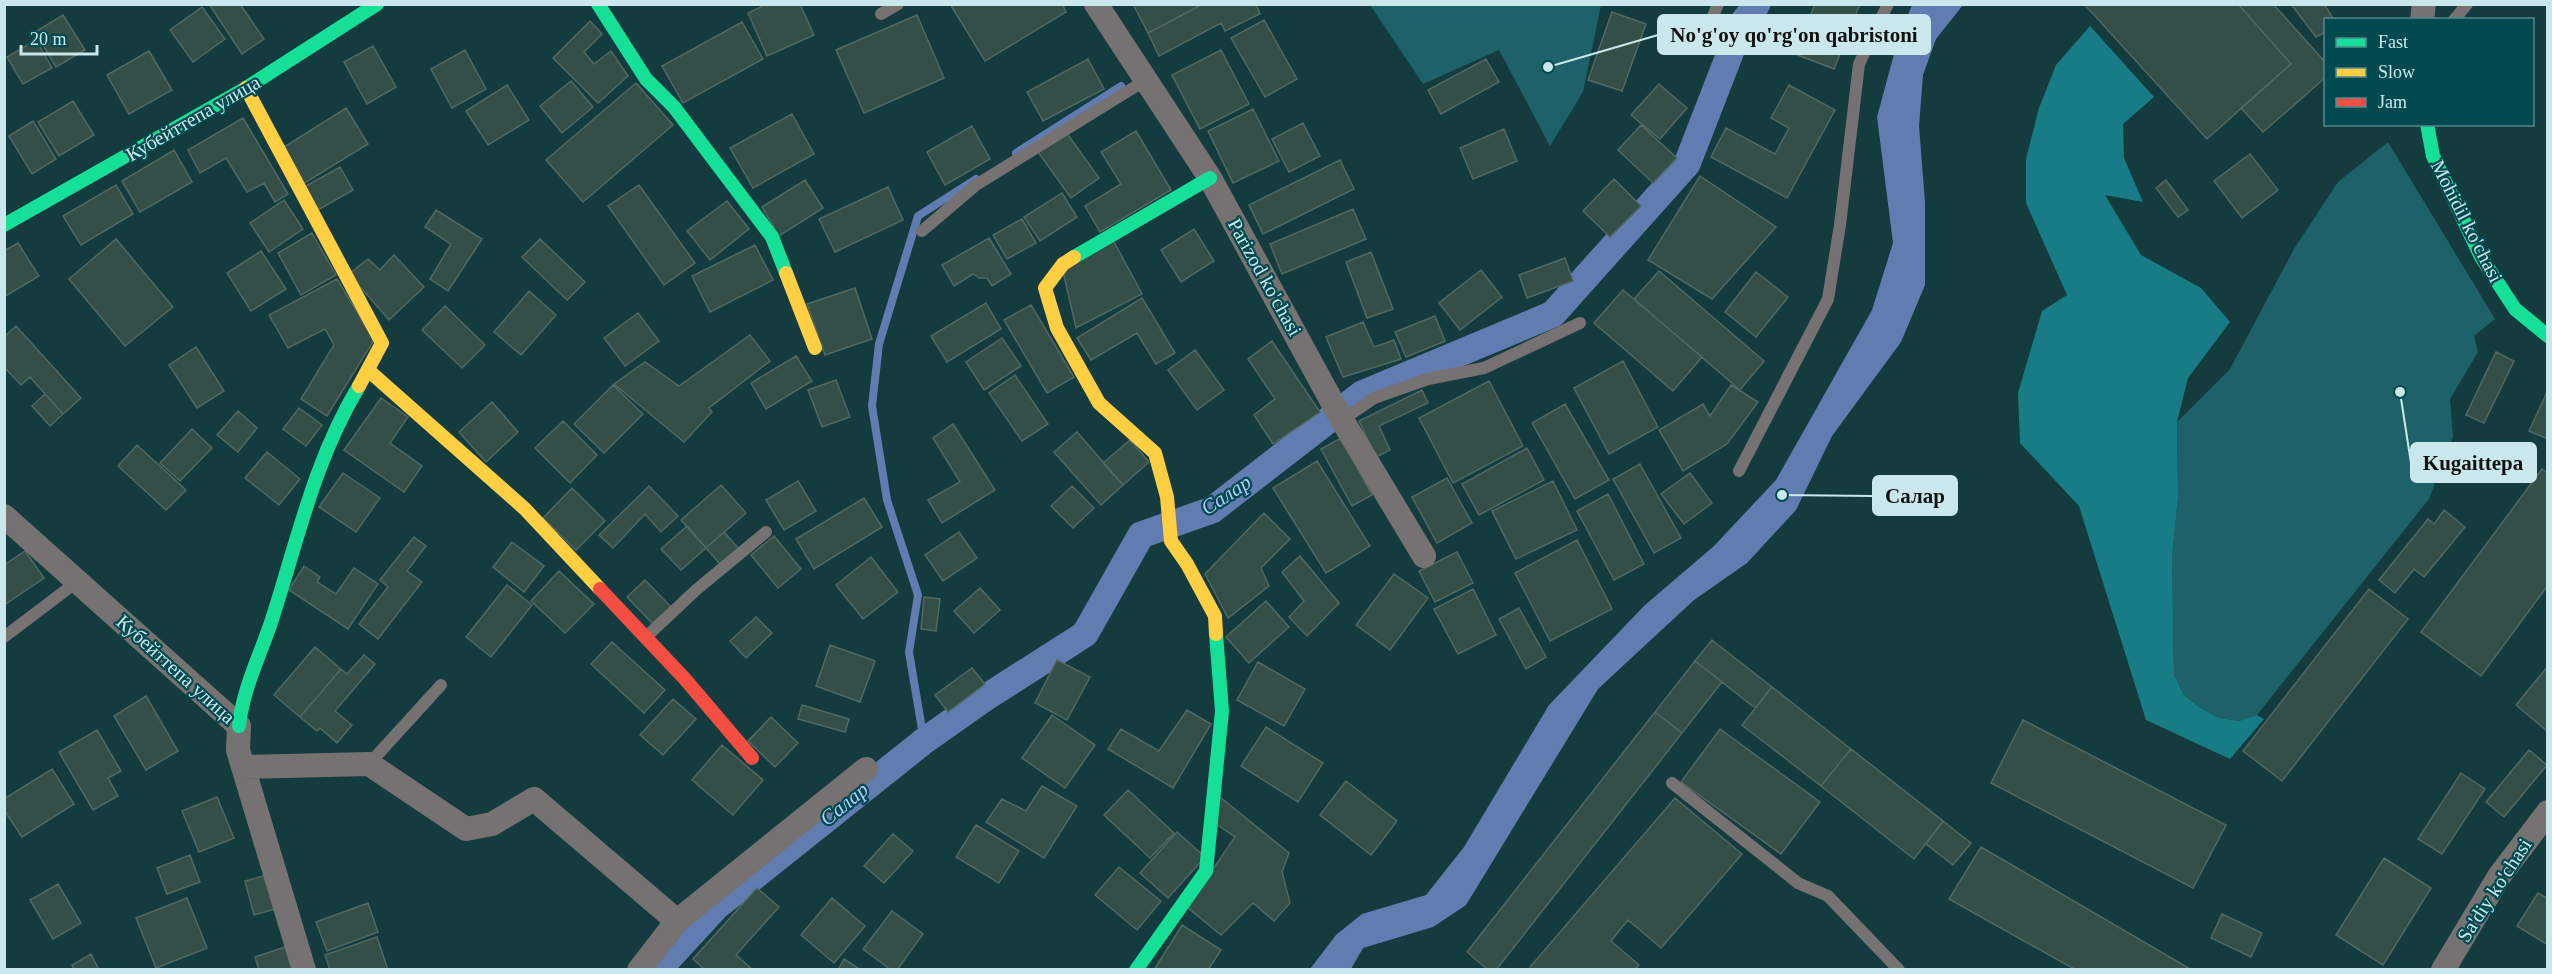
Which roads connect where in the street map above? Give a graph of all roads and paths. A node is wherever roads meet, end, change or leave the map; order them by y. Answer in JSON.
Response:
{"nodes":[{"id":1,"x":378,"y":4,"type":"edge"},
{"id":2,"x":598,"y":4,"type":"edge"},
{"id":3,"x":898,"y":4,"type":"edge"},
{"id":4,"x":1096,"y":4,"type":"edge"},
{"id":5,"x":1718,"y":4,"type":"edge"},
{"id":6,"x":1888,"y":4,"type":"edge"},
{"id":7,"x":2468,"y":4,"type":"edge"},
{"id":8,"x":353,"y":10,"type":"edge"},
{"id":9,"x":881,"y":14,"type":"dead end"},
{"id":10,"x":2456,"y":18,"type":"edge"},
{"id":11,"x":1703,"y":40,"type":"dead end"},
{"id":12,"x":1146,"y":80,"type":"junction"},
{"id":13,"x":246,"y":88,"type":"junction"},
{"id":14,"x":2427,"y":126,"type":"edge"},
{"id":15,"x":1210,"y":178,"type":"junction"},
{"id":16,"x":4,"y":225,"type":"edge"},
{"id":17,"x":921,"y":231,"type":"dead end"},
{"id":18,"x":1580,"y":323,"type":"dead end"},
{"id":19,"x":2547,"y":336,"type":"edge"},
{"id":20,"x":815,"y":348,"type":"dead end"},
{"id":21,"x":368,"y":370,"type":"junction"},
{"id":22,"x":1342,"y":420,"type":"junction"},
{"id":23,"x":1739,"y":471,"type":"dead end"},
{"id":24,"x":4,"y":516,"type":"edge"},
{"id":25,"x":766,"y":532,"type":"dead end"},
{"id":26,"x":1424,"y":556,"type":"dead end"},
{"id":27,"x":78,"y":581,"type":"junction"},
{"id":28,"x":4,"y":637,"type":"edge"},
{"id":29,"x":645,"y":637,"type":"junction"},
{"id":30,"x":441,"y":685,"type":"dead end"},
{"id":31,"x":239,"y":726,"type":"junction"},
{"id":32,"x":752,"y":758,"type":"dead end"},
{"id":33,"x":369,"y":764,"type":"junction"},
{"id":34,"x":243,"y":767,"type":"junction"},
{"id":35,"x":866,"y":769,"type":"dead end"},
{"id":36,"x":1672,"y":783,"type":"dead end"},
{"id":37,"x":2547,"y":812,"type":"edge"},
{"id":38,"x":676,"y":921,"type":"junction"},
{"id":39,"x":304,"y":969,"type":"edge"},
{"id":40,"x":639,"y":969,"type":"edge"},
{"id":41,"x":1136,"y":969,"type":"edge"},
{"id":42,"x":1899,"y":969,"type":"edge"},
{"id":43,"x":2443,"y":969,"type":"edge"}],
"edges":[{"from":1,"to":8,"type":"street","name":"Кубейттепа улица"},
{"from":2,"to":20,"type":"street"},
{"from":3,"to":9,"type":"lane"},
{"from":4,"to":12,"type":"street","name":"Parizod ko'chasi"},
{"from":5,"to":11,"type":"lane"},
{"from":6,"to":23,"type":"lane"},
{"from":7,"to":10,"type":"lane"},
{"from":8,"to":13,"type":"street","name":"Кубейттепа улица"},
{"from":12,"to":15,"type":"street","name":"Parizod ko'chasi"},
{"from":12,"to":17,"type":"lane"},
{"from":13,"to":16,"type":"street","name":"Кубейттепа улица"},
{"from":13,"to":21,"type":"street"},
{"from":14,"to":19,"type":"street","name":"Mohidil ko'chasi"},
{"from":15,"to":22,"type":"street","name":"Parizod ko'chasi"},
{"from":15,"to":41,"type":"street"},
{"from":18,"to":22,"type":"lane"},
{"from":21,"to":29,"type":"street"},
{"from":21,"to":31,"type":"street"},
{"from":22,"to":26,"type":"street","name":"Parizod ko'chasi"},
{"from":24,"to":27,"type":"street","name":"Кубейттепа улица"},
{"from":25,"to":29,"type":"lane"},
{"from":27,"to":28,"type":"lane"},
{"from":27,"to":31,"type":"street","name":"Кубейттепа улица"},
{"from":29,"to":32,"type":"street"},
{"from":30,"to":33,"type":"lane"},
{"from":31,"to":34,"type":"street","name":"Кубейттепа улица"},
{"from":33,"to":34,"type":"street"},
{"from":33,"to":38,"type":"street"},
{"from":34,"to":39,"type":"street","name":"Кубейттепа улица"},
{"from":35,"to":38,"type":"street"},
{"from":36,"to":42,"type":"lane"},
{"from":37,"to":43,"type":"street","name":"Sa'diy ko'chasi"},
{"from":38,"to":40,"type":"street"}]}
